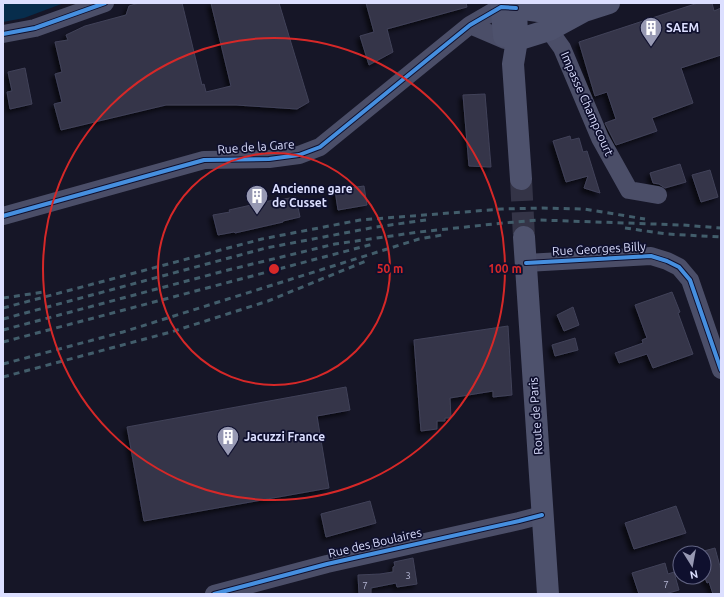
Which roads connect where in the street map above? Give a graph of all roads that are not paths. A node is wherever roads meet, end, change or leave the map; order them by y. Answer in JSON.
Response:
{"nodes":[{"id":1,"x":105,"y":3,"type":"edge"},
{"id":2,"x":609,"y":3,"type":"edge"},
{"id":3,"x":508,"y":5,"type":"edge"},
{"id":4,"x":60,"y":9,"type":"edge"},
{"id":5,"x":547,"y":21,"type":"junction"},
{"id":6,"x":470,"y":25,"type":"junction"},
{"id":7,"x":3,"y":34,"type":"edge"},
{"id":8,"x":511,"y":40,"type":"junction"},
{"id":9,"x":521,"y":180,"type":"tunnel mouth"},
{"id":10,"x":658,"y":195,"type":"dead end"},
{"id":11,"x":3,"y":216,"type":"edge"},
{"id":12,"x":524,"y":237,"type":"tunnel mouth"},
{"id":13,"x":526,"y":263,"type":"junction"},
{"id":14,"x":721,"y":370,"type":"edge"},
{"id":15,"x":542,"y":515,"type":"junction"},
{"id":16,"x":214,"y":594,"type":"edge"},
{"id":17,"x":548,"y":594,"type":"edge"}],
"edges":[{"from":1,"to":4,"type":"street"},
{"from":2,"to":5,"type":"main road"},
{"from":3,"to":5,"type":"main road"},
{"from":3,"to":6,"type":"street","name":"Rue de la Gare"},
{"from":3,"to":8,"type":"main road"},
{"from":4,"to":7,"type":"street"},
{"from":5,"to":8,"type":"main road"},
{"from":5,"to":10,"type":"street","name":"Impasse Champcourt"},
{"from":6,"to":8,"type":"street"},
{"from":6,"to":11,"type":"street","name":"Rue de la Gare"},
{"from":8,"to":9,"type":"main road"},
{"from":12,"to":13,"type":"main road","name":"Route de Paris"},
{"from":13,"to":14,"type":"street","name":"Rue Georges Billy"},
{"from":13,"to":15,"type":"main road","name":"Route de Paris"},
{"from":15,"to":16,"type":"street","name":"Rue des Boulaires"},
{"from":15,"to":17,"type":"main road","name":"Route de Paris"}]}
